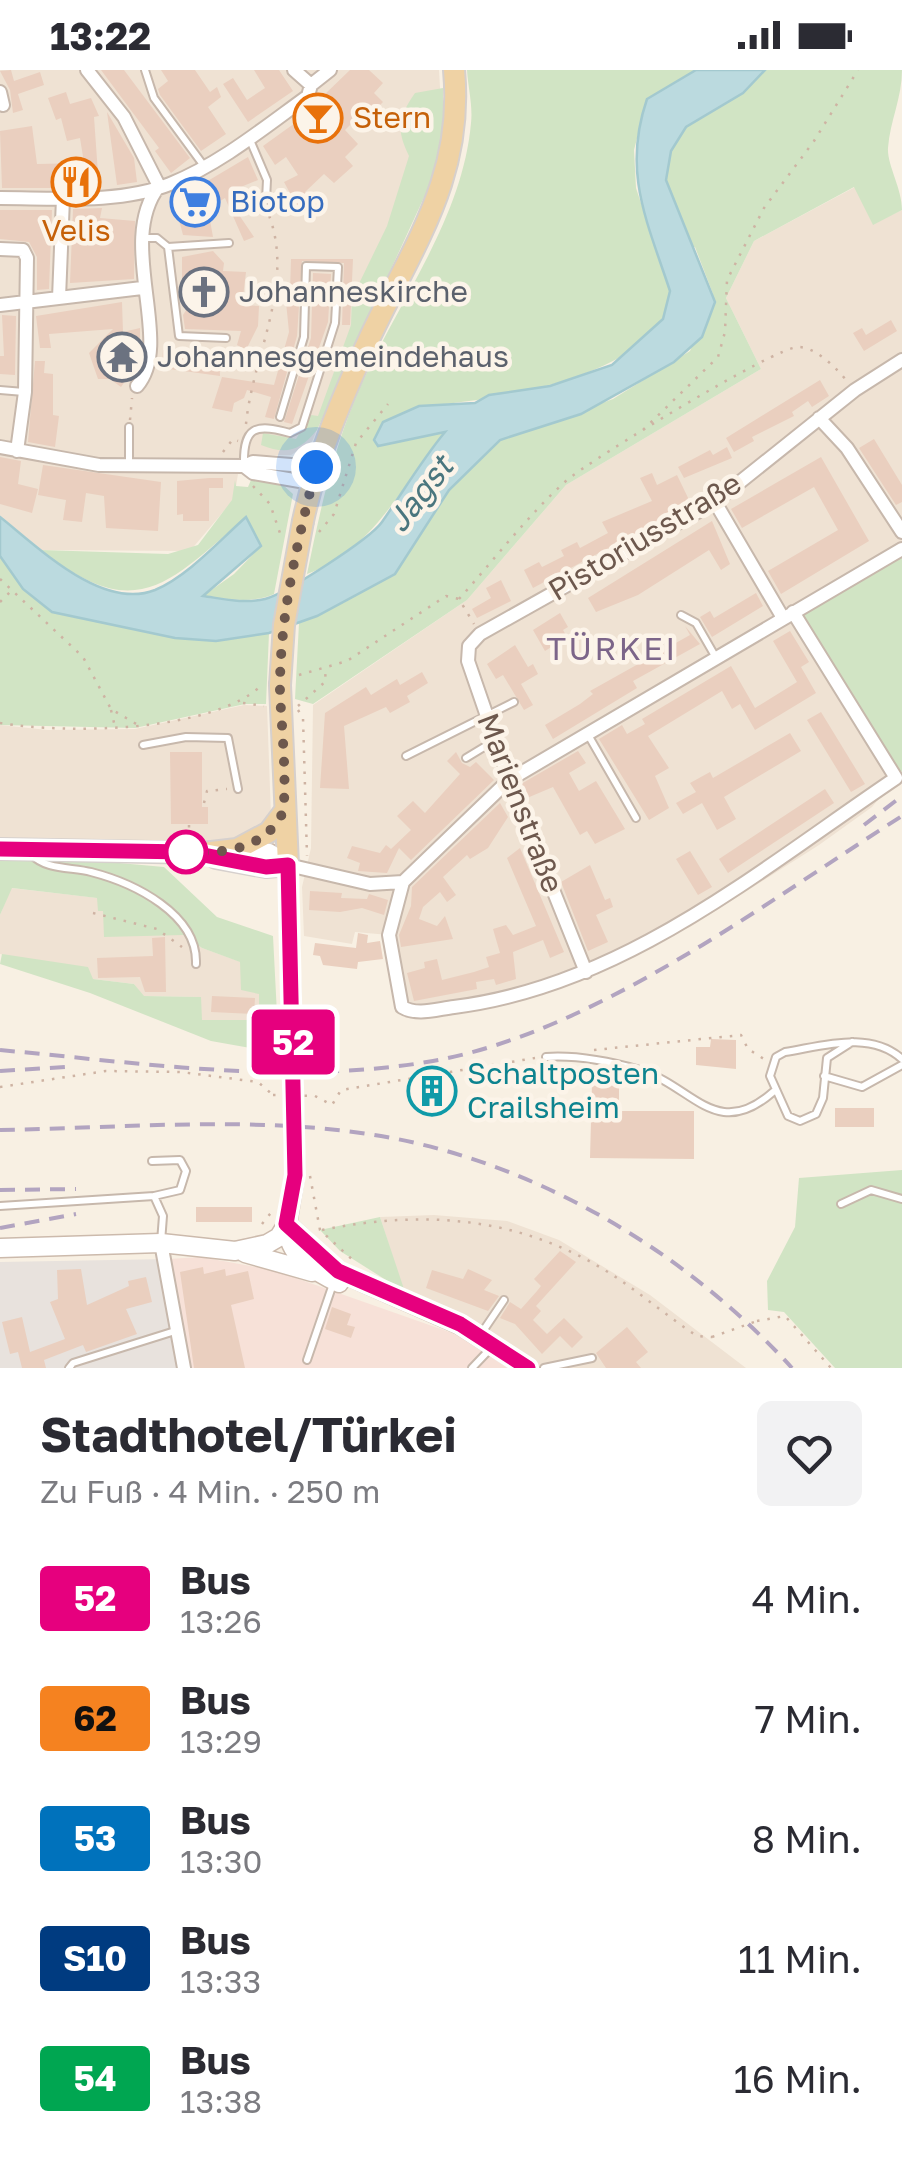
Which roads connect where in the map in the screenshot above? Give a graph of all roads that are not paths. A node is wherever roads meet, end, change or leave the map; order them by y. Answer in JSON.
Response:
{"nodes":[{"id":1,"x":88,"y":70,"type":"edge"},
{"id":2,"x":145,"y":70,"type":"edge"},
{"id":3,"x":294,"y":70,"type":"edge"},
{"id":4,"x":330,"y":70,"type":"edge"},
{"id":5,"x":454,"y":70,"type":"edge"},
{"id":6,"x":311,"y":85,"type":"junction"},
{"id":7,"x":249,"y":139,"type":"junction"},
{"id":8,"x":204,"y":166,"type":"junction"},
{"id":9,"x":160,"y":186,"type":"junction"},
{"id":10,"x":0,"y":198,"type":"edge"},
{"id":11,"x":63,"y":198,"type":"junction"},
{"id":12,"x":242,"y":208,"type":"dead end"},
{"id":13,"x":144,"y":238,"type":"junction"},
{"id":14,"x":229,"y":243,"type":"dead end"},
{"id":15,"x":168,"y":247,"type":"junction"},
{"id":16,"x":0,"y":249,"type":"edge"},
{"id":17,"x":142,"y":288,"type":"junction"},
{"id":18,"x":59,"y":298,"type":"junction"},
{"id":19,"x":29,"y":304,"type":"junction"},
{"id":20,"x":0,"y":305,"type":"edge"},
{"id":21,"x":226,"y":338,"type":"dead end"},
{"id":22,"x":902,"y":360,"type":"edge"},
{"id":23,"x":138,"y":386,"type":"road end"},
{"id":24,"x":0,"y":390,"type":"edge"},
{"id":25,"x":25,"y":392,"type":"junction"},
{"id":26,"x":280,"y":417,"type":"dead end"},
{"id":27,"x":818,"y":418,"type":"junction"},
{"id":28,"x":129,"y":427,"type":"road end"},
{"id":29,"x":0,"y":447,"type":"edge"},
{"id":30,"x":16,"y":451,"type":"junction"},
{"id":31,"x":129,"y":466,"type":"junction"},
{"id":32,"x":244,"y":466,"type":"junction"},
{"id":33,"x":313,"y":475,"type":"junction"},
{"id":34,"x":716,"y":502,"type":"junction"},
{"id":35,"x":902,"y":532,"type":"edge"},
{"id":36,"x":902,"y":549,"type":"edge"},
{"id":37,"x":682,"y":615,"type":"dead end"},
{"id":38,"x":788,"y":615,"type":"junction"},
{"id":39,"x":480,"y":634,"type":"joint"},
{"id":40,"x":716,"y":658,"type":"junction"},
{"id":41,"x":514,"y":702,"type":"dead end"},
{"id":42,"x":487,"y":716,"type":"junction"},
{"id":43,"x":586,"y":732,"type":"junction"},
{"id":44,"x":495,"y":740,"type":"junction"},
{"id":45,"x":142,"y":745,"type":"road end"},
{"id":46,"x":406,"y":756,"type":"dead end"},
{"id":47,"x":466,"y":758,"type":"dead end"},
{"id":48,"x":509,"y":780,"type":"junction"},
{"id":49,"x":238,"y":789,"type":"road end"},
{"id":50,"x":284,"y":812,"type":"junction"},
{"id":51,"x":636,"y":818,"type":"dead end"},
{"id":52,"x":0,"y":849,"type":"edge"},
{"id":53,"x":237,"y":849,"type":"junction"},
{"id":54,"x":31,"y":850,"type":"junction"},
{"id":55,"x":203,"y":853,"type":"junction"},
{"id":56,"x":298,"y":866,"type":"junction"},
{"id":57,"x":402,"y":882,"type":"junction"},
{"id":58,"x":196,"y":964,"type":"road end"},
{"id":59,"x":586,"y":972,"type":"junction"},
{"id":60,"x":852,"y":1042,"type":"junction"},
{"id":61,"x":546,"y":1056,"type":"road end"},
{"id":62,"x":902,"y":1062,"type":"edge"},
{"id":63,"x":824,"y":1076,"type":"junction"},
{"id":64,"x":774,"y":1092,"type":"junction"},
{"id":65,"x":152,"y":1161,"type":"dead end"},
{"id":66,"x":154,"y":1196,"type":"junction"},
{"id":67,"x":902,"y":1198,"type":"edge"},
{"id":68,"x":841,"y":1204,"type":"dead end"},
{"id":69,"x":0,"y":1206,"type":"edge"},
{"id":70,"x":286,"y":1224,"type":"junction"},
{"id":71,"x":161,"y":1244,"type":"junction"},
{"id":72,"x":207,"y":1244,"type":"junction"},
{"id":73,"x":0,"y":1248,"type":"edge"},
{"id":74,"x":235,"y":1250,"type":"junction"},
{"id":75,"x":332,"y":1276,"type":"junction"},
{"id":76,"x":504,"y":1300,"type":"dead end"},
{"id":77,"x":176,"y":1331,"type":"junction"},
{"id":78,"x":488,"y":1339,"type":"junction"},
{"id":79,"x":592,"y":1358,"type":"dead end"},
{"id":80,"x":307,"y":1360,"type":"dead end"},
{"id":81,"x":69,"y":1368,"type":"edge"},
{"id":82,"x":184,"y":1368,"type":"edge"},
{"id":83,"x":472,"y":1368,"type":"edge"},
{"id":84,"x":528,"y":1368,"type":"edge"},
{"id":85,"x":544,"y":1368,"type":"edge"}],
"edges":[{"from":1,"to":9,"type":"street"},
{"from":2,"to":8,"type":"lane"},
{"from":3,"to":6,"type":"street"},
{"from":4,"to":6,"type":"street"},
{"from":5,"to":33,"type":"main road"},
{"from":6,"to":7,"type":"street"},
{"from":7,"to":8,"type":"street"},
{"from":7,"to":12,"type":"lane"},
{"from":8,"to":9,"type":"street"},
{"from":9,"to":11,"type":"street"},
{"from":9,"to":13,"type":"street"},
{"from":10,"to":11,"type":"street"},
{"from":11,"to":18,"type":"street"},
{"from":13,"to":15,"type":"lane"},
{"from":13,"to":17,"type":"street"},
{"from":14,"to":15,"type":"lane"},
{"from":15,"to":21,"type":"lane"},
{"from":16,"to":19,"type":"street"},
{"from":17,"to":18,"type":"street"},
{"from":17,"to":23,"type":"street"},
{"from":18,"to":19,"type":"street"},
{"from":19,"to":20,"type":"street"},
{"from":19,"to":25,"type":"street"},
{"from":22,"to":27,"type":"street","name":"Pistoriusstraße"},
{"from":24,"to":25,"type":"lane"},
{"from":25,"to":30,"type":"street"},
{"from":26,"to":32,"type":"lane"},
{"from":27,"to":34,"type":"street","name":"Pistoriusstraße"},
{"from":27,"to":35,"type":"street"},
{"from":28,"to":31,"type":"lane"},
{"from":29,"to":30,"type":"street"},
{"from":30,"to":31,"type":"street"},
{"from":31,"to":32,"type":"street"},
{"from":32,"to":33,"type":"street"},
{"from":33,"to":50,"type":"main road","bridge":true},
{"from":34,"to":38,"type":"street"},
{"from":34,"to":39,"type":"street","name":"Pistoriusstraße"},
{"from":36,"to":38,"type":"street"},
{"from":37,"to":40,"type":"lane"},
{"from":38,"to":40,"type":"street"},
{"from":38,"to":59,"type":"street"},
{"from":39,"to":42,"type":"street","name":"Marienstraße"},
{"from":40,"to":43,"type":"street"},
{"from":41,"to":42,"type":"lane"},
{"from":42,"to":44,"type":"street","name":"Marienstraße"},
{"from":42,"to":46,"type":"lane"},
{"from":43,"to":48,"type":"street"},
{"from":43,"to":51,"type":"lane"},
{"from":44,"to":47,"type":"lane"},
{"from":44,"to":48,"type":"street","name":"Marienstraße"},
{"from":45,"to":49,"type":"lane"},
{"from":48,"to":57,"type":"street"},
{"from":48,"to":59,"type":"street","name":"Marienstraße"},
{"from":50,"to":53,"type":"main road"},
{"from":50,"to":56,"type":"main road"},
{"from":52,"to":54,"type":"main road"},
{"from":53,"to":55,"type":"main road"},
{"from":53,"to":56,"type":"main road"},
{"from":54,"to":55,"type":"main road"},
{"from":54,"to":58,"type":"lane"},
{"from":55,"to":56,"type":"main road"},
{"from":56,"to":57,"type":"street"},
{"from":56,"to":70,"type":"main road"},
{"from":57,"to":59,"type":"street"},
{"from":60,"to":62,"type":"lane"},
{"from":60,"to":63,"type":"lane"},
{"from":60,"to":64,"type":"lane"},
{"from":61,"to":64,"type":"lane"},
{"from":62,"to":63,"type":"lane"},
{"from":63,"to":64,"type":"lane"},
{"from":65,"to":66,"type":"lane"},
{"from":66,"to":69,"type":"lane"},
{"from":66,"to":71,"type":"lane"},
{"from":67,"to":68,"type":"lane"},
{"from":70,"to":72,"type":"main road"},
{"from":70,"to":74,"type":"main road"},
{"from":70,"to":75,"type":"main road"},
{"from":71,"to":72,"type":"main road"},
{"from":71,"to":73,"type":"main road"},
{"from":71,"to":77,"type":"street"},
{"from":72,"to":74,"type":"main road"},
{"from":74,"to":75,"type":"main road"},
{"from":75,"to":78,"type":"main road"},
{"from":75,"to":80,"type":"lane"},
{"from":76,"to":78,"type":"lane"},
{"from":77,"to":81,"type":"lane"},
{"from":77,"to":82,"type":"street"},
{"from":78,"to":83,"type":"lane"},
{"from":78,"to":84,"type":"main road"},
{"from":79,"to":85,"type":"lane"}]}
